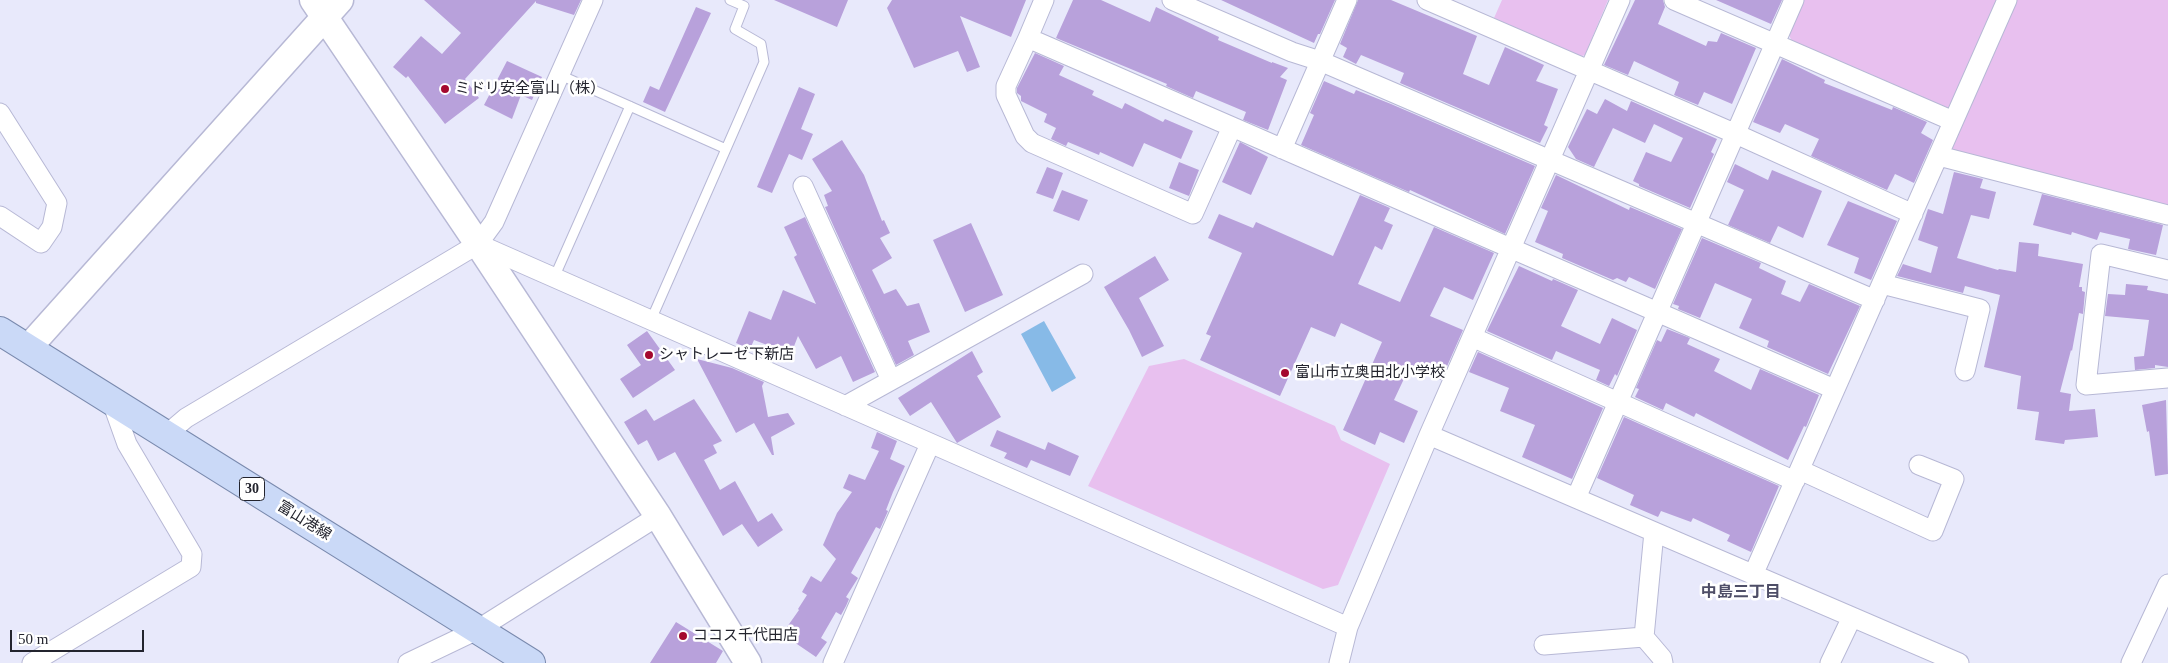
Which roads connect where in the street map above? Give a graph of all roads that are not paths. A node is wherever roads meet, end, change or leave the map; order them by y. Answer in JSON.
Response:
{"nodes":[{"id":1,"x":593,"y":0,"type":"edge"},
{"id":2,"x":730,"y":0,"type":"edge"},
{"id":3,"x":1044,"y":0,"type":"edge"},
{"id":4,"x":1172,"y":0,"type":"edge"},
{"id":5,"x":1346,"y":0,"type":"edge"},
{"id":6,"x":1426,"y":0,"type":"edge"},
{"id":7,"x":1620,"y":0,"type":"edge"},
{"id":8,"x":1674,"y":0,"type":"edge"},
{"id":9,"x":1794,"y":0,"type":"edge"},
{"id":10,"x":2007,"y":0,"type":"edge"},
{"id":11,"x":326,"y":6,"type":"edge"},
{"id":12,"x":1028,"y":38,"type":"junction"},
{"id":13,"x":1775,"y":44,"type":"junction"},
{"id":14,"x":1320,"y":61,"type":"junction"},
{"id":15,"x":1589,"y":70,"type":"junction"},
{"id":16,"x":560,"y":75,"type":"junction"},
{"id":17,"x":630,"y":106,"type":"junction"},
{"id":18,"x":0,"y":113,"type":"edge"},
{"id":19,"x":1953,"y":121,"type":"junction"},
{"id":20,"x":1232,"y":127,"type":"junction"},
{"id":21,"x":1736,"y":134,"type":"junction"},
{"id":22,"x":726,"y":149,"type":"junction"},
{"id":23,"x":1282,"y":149,"type":"junction"},
{"id":24,"x":1939,"y":156,"type":"junction"},
{"id":25,"x":1550,"y":160,"type":"junction"},
{"id":26,"x":803,"y":186,"type":"dead end"},
{"id":27,"x":1913,"y":214,"type":"junction"},
{"id":28,"x":2168,"y":215,"type":"edge"},
{"id":29,"x":0,"y":216,"type":"edge"},
{"id":30,"x":1697,"y":223,"type":"junction"},
{"id":31,"x":478,"y":244,"type":"junction"},
{"id":32,"x":1512,"y":248,"type":"junction"},
{"id":33,"x":2168,"y":270,"type":"edge"},
{"id":34,"x":1083,"y":274,"type":"dead end"},
{"id":35,"x":554,"y":278,"type":"junction"},
{"id":36,"x":1878,"y":292,"type":"junction"},
{"id":37,"x":1658,"y":312,"type":"junction"},
{"id":38,"x":651,"y":320,"type":"junction"},
{"id":39,"x":0,"y":331,"type":"edge"},
{"id":40,"x":1472,"y":337,"type":"junction"},
{"id":41,"x":28,"y":348,"type":"junction"},
{"id":42,"x":1965,"y":371,"type":"dead end"},
{"id":43,"x":2168,"y":378,"type":"edge"},
{"id":44,"x":891,"y":380,"type":"junction"},
{"id":45,"x":1834,"y":389,"type":"junction"},
{"id":46,"x":112,"y":402,"type":"junction"},
{"id":47,"x":1618,"y":403,"type":"junction"},
{"id":48,"x":845,"y":406,"type":"junction"},
{"id":49,"x":166,"y":435,"type":"junction"},
{"id":50,"x":1429,"y":435,"type":"junction"},
{"id":51,"x":930,"y":444,"type":"junction"},
{"id":52,"x":1919,"y":464,"type":"dead end"},
{"id":53,"x":1797,"y":475,"type":"junction"},
{"id":54,"x":1576,"y":498,"type":"junction"},
{"id":55,"x":658,"y":516,"type":"junction"},
{"id":56,"x":1654,"y":532,"type":"junction"},
{"id":57,"x":1754,"y":575,"type":"junction"},
{"id":58,"x":2168,"y":584,"type":"edge"},
{"id":59,"x":1852,"y":617,"type":"junction"},
{"id":60,"x":1348,"y":628,"type":"junction"},
{"id":61,"x":477,"y":630,"type":"junction"},
{"id":62,"x":1644,"y":637,"type":"junction"},
{"id":63,"x":1544,"y":645,"type":"dead end"},
{"id":64,"x":32,"y":663,"type":"edge"},
{"id":65,"x":409,"y":663,"type":"edge"},
{"id":66,"x":531,"y":663,"type":"edge"},
{"id":67,"x":748,"y":663,"type":"edge"},
{"id":68,"x":834,"y":663,"type":"edge"},
{"id":69,"x":1339,"y":663,"type":"edge"},
{"id":70,"x":1663,"y":663,"type":"edge"},
{"id":71,"x":1830,"y":663,"type":"edge"},
{"id":72,"x":1959,"y":663,"type":"edge"},
{"id":73,"x":2131,"y":663,"type":"edge"}],
"edges":[{"from":1,"to":16,"type":"street"},
{"from":2,"to":22,"type":"lane"},
{"from":3,"to":12,"type":"street"},
{"from":4,"to":14,"type":"street"},
{"from":5,"to":14,"type":"street"},
{"from":6,"to":15,"type":"street"},
{"from":7,"to":15,"type":"street"},
{"from":8,"to":13,"type":"street"},
{"from":9,"to":13,"type":"street"},
{"from":10,"to":19,"type":"street"},
{"from":11,"to":31,"type":"street"},
{"from":11,"to":41,"type":"street"},
{"from":12,"to":20,"type":"street"},
{"from":12,"to":20,"type":"street"},
{"from":13,"to":19,"type":"street"},
{"from":13,"to":21,"type":"street"},
{"from":14,"to":23,"type":"street"},
{"from":14,"to":25,"type":"street"},
{"from":15,"to":21,"type":"street"},
{"from":15,"to":25,"type":"street"},
{"from":16,"to":17,"type":"lane"},
{"from":16,"to":31,"type":"street"},
{"from":17,"to":22,"type":"lane"},
{"from":17,"to":35,"type":"lane"},
{"from":18,"to":29,"type":"street"},
{"from":19,"to":24,"type":"street"},
{"from":20,"to":23,"type":"street"},
{"from":21,"to":27,"type":"street"},
{"from":21,"to":30,"type":"street"},
{"from":22,"to":38,"type":"lane"},
{"from":23,"to":32,"type":"street"},
{"from":24,"to":27,"type":"street"},
{"from":24,"to":28,"type":"street"},
{"from":25,"to":30,"type":"street"},
{"from":25,"to":32,"type":"street"},
{"from":26,"to":44,"type":"street"},
{"from":27,"to":36,"type":"street"},
{"from":30,"to":36,"type":"street"},
{"from":30,"to":37,"type":"street"},
{"from":31,"to":35,"type":"street"},
{"from":31,"to":49,"type":"street"},
{"from":31,"to":55,"type":"street"},
{"from":32,"to":37,"type":"street"},
{"from":32,"to":40,"type":"street"},
{"from":33,"to":43,"type":"street"},
{"from":34,"to":44,"type":"street"},
{"from":35,"to":38,"type":"street"},
{"from":36,"to":42,"type":"street"},
{"from":36,"to":45,"type":"street"},
{"from":37,"to":45,"type":"street"},
{"from":37,"to":47,"type":"street"},
{"from":38,"to":48,"type":"street"},
{"from":39,"to":41,"type":"main road","name":"富山港線","number":"30"},
{"from":40,"to":47,"type":"street"},
{"from":40,"to":50,"type":"street"},
{"from":41,"to":46,"type":"main road","name":"富山港線","number":"30"},
{"from":44,"to":48,"type":"street"},
{"from":45,"to":53,"type":"street"},
{"from":46,"to":49,"type":"main road","name":"富山港線","number":"30"},
{"from":46,"to":64,"type":"street"},
{"from":47,"to":53,"type":"street"},
{"from":47,"to":54,"type":"street"},
{"from":48,"to":51,"type":"street"},
{"from":49,"to":61,"type":"main road","name":"富山港線","number":"30"},
{"from":50,"to":54,"type":"street"},
{"from":50,"to":60,"type":"street"},
{"from":51,"to":60,"type":"street"},
{"from":51,"to":68,"type":"street"},
{"from":52,"to":53,"type":"street"},
{"from":53,"to":57,"type":"street"},
{"from":54,"to":56,"type":"street"},
{"from":55,"to":61,"type":"street"},
{"from":55,"to":67,"type":"street"},
{"from":56,"to":57,"type":"street"},
{"from":56,"to":62,"type":"street"},
{"from":57,"to":59,"type":"street"},
{"from":58,"to":73,"type":"street"},
{"from":59,"to":71,"type":"street"},
{"from":59,"to":72,"type":"street"},
{"from":60,"to":69,"type":"street"},
{"from":61,"to":65,"type":"street"},
{"from":61,"to":66,"type":"main road","name":"富山港線","number":"30"},
{"from":62,"to":63,"type":"street"},
{"from":62,"to":70,"type":"street"}]}
